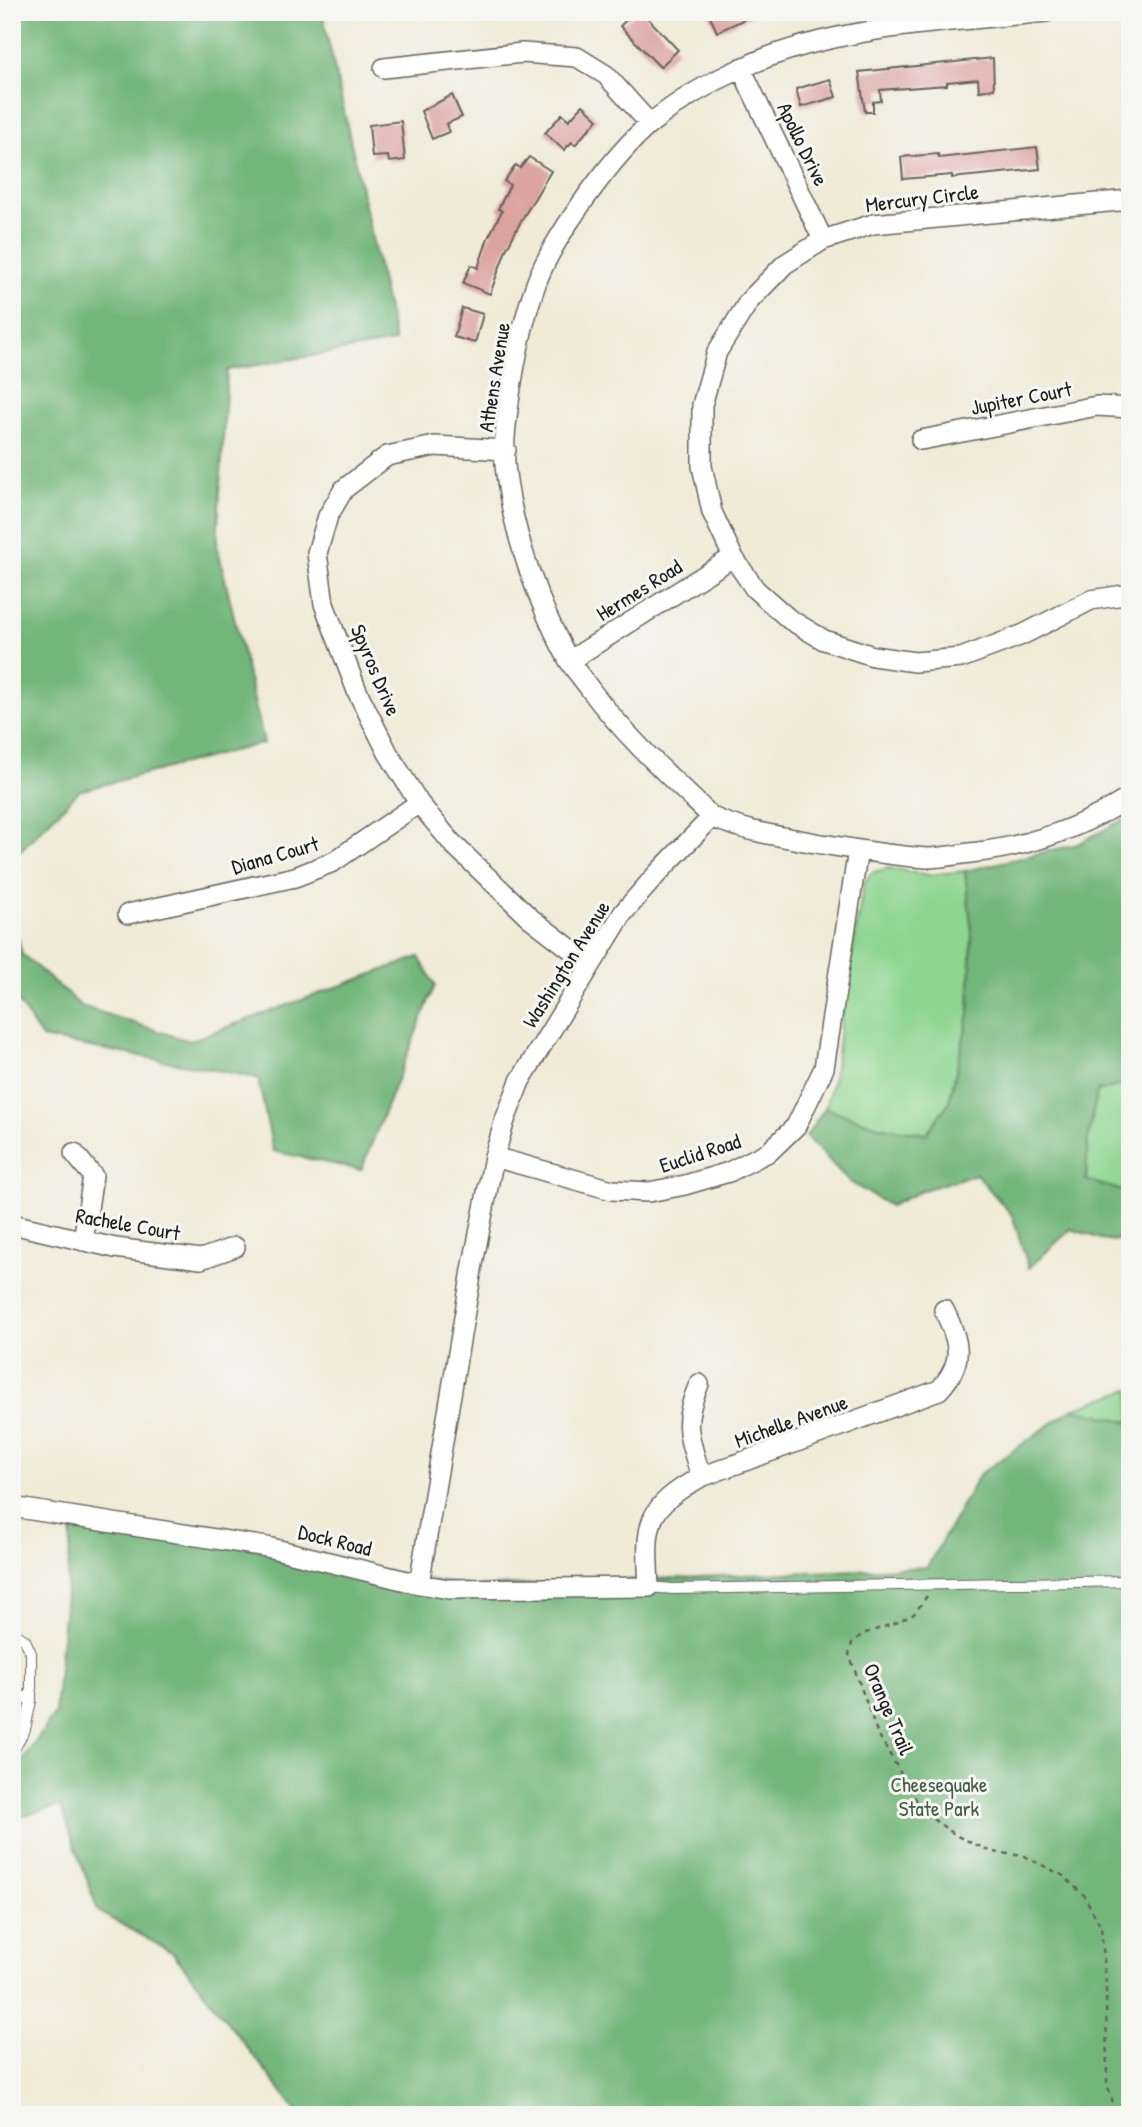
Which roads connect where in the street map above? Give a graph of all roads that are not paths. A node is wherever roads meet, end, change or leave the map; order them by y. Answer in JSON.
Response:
{"nodes":[{"id":1,"x":1046,"y":12,"type":"edge"},
{"id":2,"x":384,"y":68,"type":"dead end"},
{"id":3,"x":741,"y":68,"type":"junction"},
{"id":4,"x":650,"y":124,"type":"junction"},
{"id":5,"x":1130,"y":200,"type":"edge"},
{"id":6,"x":823,"y":240,"type":"junction"},
{"id":7,"x":1130,"y":408,"type":"edge"},
{"id":8,"x":921,"y":440,"type":"dead end"},
{"id":9,"x":506,"y":450,"type":"junction"},
{"id":10,"x":733,"y":558,"type":"junction"},
{"id":11,"x":1130,"y":594,"type":"edge"},
{"id":12,"x":569,"y":661,"type":"junction"},
{"id":13,"x":1130,"y":797,"type":"edge"},
{"id":14,"x":419,"y":803,"type":"junction"},
{"id":15,"x":712,"y":817,"type":"junction"},
{"id":16,"x":858,"y":850,"type":"junction"},
{"id":17,"x":128,"y":914,"type":"dead end"},
{"id":18,"x":590,"y":964,"type":"junction"},
{"id":19,"x":74,"y":1153,"type":"dead end"},
{"id":20,"x":494,"y":1157,"type":"junction"},
{"id":21,"x":12,"y":1224,"type":"edge"},
{"id":22,"x":83,"y":1241,"type":"junction"},
{"id":23,"x":235,"y":1247,"type":"dead end"},
{"id":24,"x":944,"y":1310,"type":"dead end"},
{"id":25,"x":699,"y":1384,"type":"dead end"},
{"id":26,"x":701,"y":1477,"type":"junction"},
{"id":27,"x":12,"y":1507,"type":"edge"},
{"id":28,"x":1130,"y":1581,"type":"edge"},
{"id":29,"x":419,"y":1584,"type":"junction"},
{"id":30,"x":649,"y":1587,"type":"junction"},
{"id":31,"x":12,"y":1632,"type":"edge"},
{"id":32,"x":12,"y":1690,"type":"edge"},
{"id":33,"x":30,"y":1701,"type":"junction"},
{"id":34,"x":12,"y":1753,"type":"edge"}],
"edges":[{"from":1,"to":3,"type":"street","name":"Athens Avenue"},
{"from":2,"to":4,"type":"street"},
{"from":3,"to":4,"type":"street","name":"Athens Avenue"},
{"from":3,"to":6,"type":"street","name":"Apollo Drive"},
{"from":4,"to":9,"type":"street","name":"Athens Avenue"},
{"from":5,"to":6,"type":"street","name":"Mercury Circle"},
{"from":6,"to":10,"type":"street","name":"Mercury Circle"},
{"from":7,"to":8,"type":"street","name":"Jupiter Court"},
{"from":9,"to":12,"type":"street","name":"Athens Avenue"},
{"from":9,"to":14,"type":"street","name":"Spyros Drive"},
{"from":10,"to":11,"type":"street","name":"Mercury Circle"},
{"from":10,"to":12,"type":"street","name":"Hermes Road"},
{"from":12,"to":15,"type":"street","name":"Athens Avenue"},
{"from":13,"to":16,"type":"street"},
{"from":14,"to":17,"type":"street","name":"Diana Court"},
{"from":14,"to":18,"type":"street","name":"Spyros Drive"},
{"from":15,"to":16,"type":"street"},
{"from":15,"to":18,"type":"street","name":"Washington Avenue"},
{"from":16,"to":20,"type":"street","name":"Euclid Road"},
{"from":18,"to":20,"type":"street","name":"Washington Avenue"},
{"from":19,"to":22,"type":"street"},
{"from":20,"to":29,"type":"street","name":"Washington Avenue"},
{"from":21,"to":22,"type":"street","name":"Rachele Court"},
{"from":22,"to":23,"type":"street","name":"Rachele Court"},
{"from":24,"to":26,"type":"street","name":"Michelle Avenue"},
{"from":25,"to":26,"type":"street"},
{"from":26,"to":30,"type":"street","name":"Michelle Avenue"},
{"from":27,"to":29,"type":"street","name":"Dock Road"},
{"from":28,"to":30,"type":"lane"},
{"from":29,"to":30,"type":"street","name":"Dock Road"},
{"from":31,"to":33,"type":"lane"},
{"from":32,"to":33,"type":"lane"},
{"from":33,"to":34,"type":"lane"}]}
